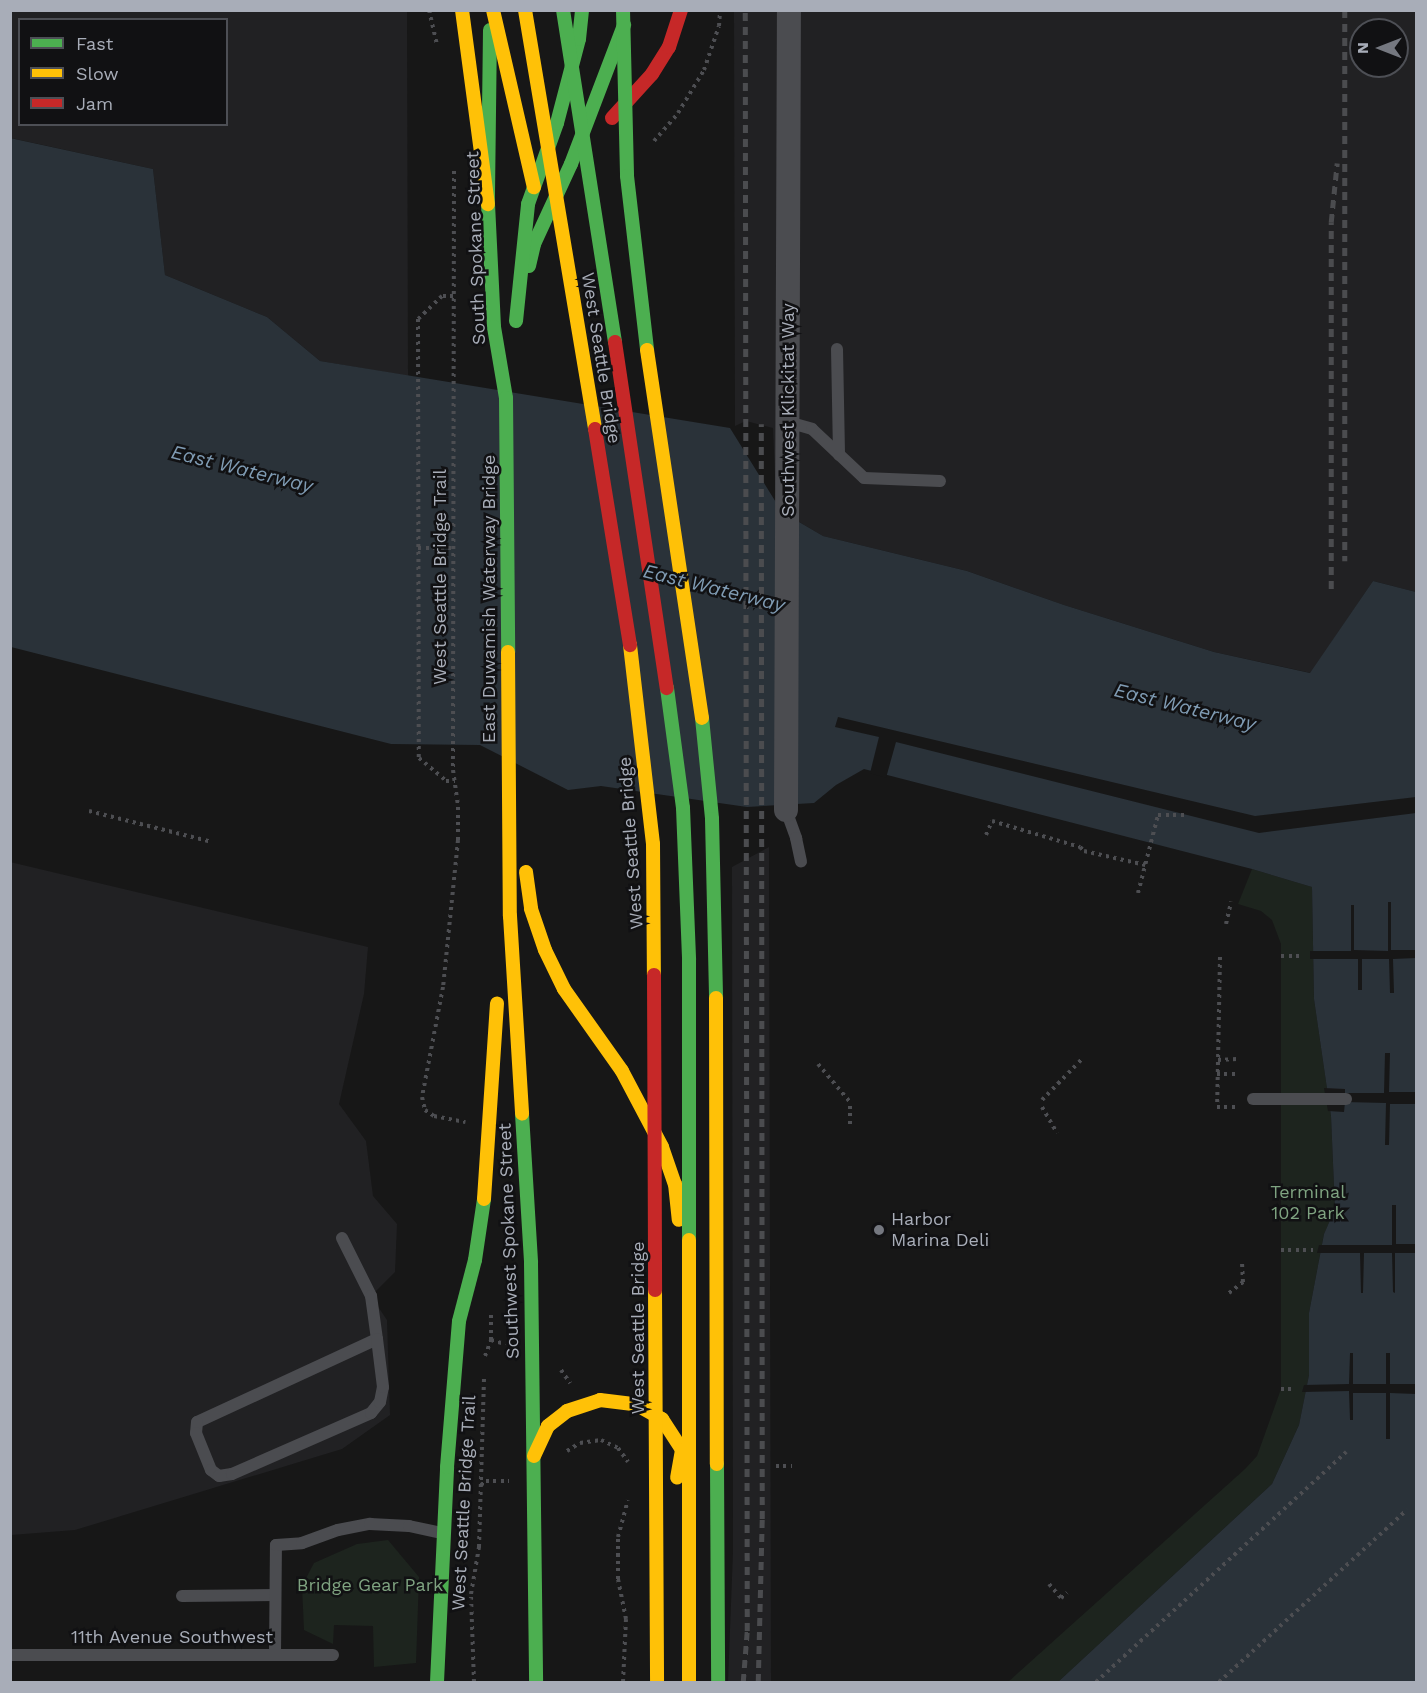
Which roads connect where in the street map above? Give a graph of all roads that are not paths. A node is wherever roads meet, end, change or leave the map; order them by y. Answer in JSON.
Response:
{"nodes":[{"id":1,"x":462,"y":10,"type":"edge"},
{"id":2,"x":491,"y":10,"type":"edge"},
{"id":3,"x":525,"y":10,"type":"edge"},
{"id":4,"x":563,"y":10,"type":"edge"},
{"id":5,"x":582,"y":10,"type":"edge"},
{"id":6,"x":622,"y":10,"type":"edge"},
{"id":7,"x":629,"y":10,"type":"edge"},
{"id":8,"x":681,"y":10,"type":"edge"},
{"id":9,"x":789,"y":10,"type":"edge"},
{"id":10,"x":571,"y":164,"type":"junction"},
{"id":11,"x":488,"y":204,"type":"junction"},
{"id":12,"x":548,"y":245,"type":"dead end"},
{"id":13,"x":553,"y":268,"type":"dead end"},
{"id":14,"x":837,"y":349,"type":"dead end"},
{"id":15,"x":512,"y":354,"type":"dead end"},
{"id":16,"x":506,"y":398,"type":"junction"},
{"id":17,"x":788,"y":422,"type":"junction"},
{"id":18,"x":839,"y":455,"type":"junction"},
{"id":19,"x":600,"y":466,"type":"junction"},
{"id":20,"x":940,"y":481,"type":"dead end"},
{"id":21,"x":507,"y":799,"type":"junction"},
{"id":22,"x":786,"y":810,"type":"joint"},
{"id":23,"x":524,"y":842,"type":"dead end"},
{"id":24,"x":495,"y":850,"type":"dead end"},
{"id":25,"x":525,"y":861,"type":"dead end"},
{"id":26,"x":801,"y":861,"type":"dead end"},
{"id":27,"x":496,"y":984,"type":"dead end"},
{"id":28,"x":1346,"y":1099,"type":"dead end"},
{"id":29,"x":1248,"y":1102,"type":"road end"},
{"id":30,"x":342,"y":1238,"type":"dead end"},
{"id":31,"x":377,"y":1339,"type":"junction"},
{"id":32,"x":682,"y":1450,"type":"junction"},
{"id":33,"x":534,"y":1456,"type":"junction"},
{"id":34,"x":674,"y":1491,"type":"dead end"},
{"id":35,"x":670,"y":1512,"type":"dead end"},
{"id":36,"x":444,"y":1534,"type":"junction"},
{"id":37,"x":275,"y":1595,"type":"junction"},
{"id":38,"x":182,"y":1596,"type":"dead end"},
{"id":39,"x":275,"y":1654,"type":"junction"},
{"id":40,"x":333,"y":1654,"type":"dead end"},
{"id":41,"x":10,"y":1655,"type":"edge"},
{"id":42,"x":437,"y":1683,"type":"edge"},
{"id":43,"x":536,"y":1683,"type":"edge"},
{"id":44,"x":657,"y":1683,"type":"edge"},
{"id":45,"x":669,"y":1683,"type":"edge"},
{"id":46,"x":682,"y":1683,"type":"edge"},
{"id":47,"x":689,"y":1683,"type":"edge"},
{"id":48,"x":718,"y":1683,"type":"edge"}],
"edges":[{"from":1,"to":11,"type":"main road"},
{"from":2,"to":11,"type":"main road","name":"South Spokane Street"},
{"from":2,"to":12,"type":"main road","bridge":true},
{"from":3,"to":19,"type":"main road","name":"West Seattle Bridge","bridge":true},
{"from":4,"to":47,"type":"main road","name":"West Seattle Bridge","bridge":true},
{"from":5,"to":10,"type":"main road","name":"South Spokane Street"},
{"from":6,"to":48,"type":"main road","bridge":true},
{"from":7,"to":10,"type":"main road","name":"South Spokane Street"},
{"from":8,"to":10,"type":"main road"},
{"from":9,"to":17,"type":"street","name":"Southwest Klickitat Way"},
{"from":11,"to":16,"type":"main road","name":"South Spokane Street"},
{"from":13,"to":19,"type":"main road","bridge":true},
{"from":14,"to":18,"type":"lane"},
{"from":15,"to":16,"type":"main road","name":"South Spokane Street"},
{"from":16,"to":21,"type":"main road","name":"East Duwamish Waterway Bridge"},
{"from":17,"to":18,"type":"lane"},
{"from":17,"to":22,"type":"street","name":"Southwest Klickitat Way"},
{"from":18,"to":20,"type":"lane"},
{"from":19,"to":44,"type":"main road","name":"West Seattle Bridge","bridge":true},
{"from":21,"to":23,"type":"main road"},
{"from":21,"to":24,"type":"main road"},
{"from":21,"to":33,"type":"main road","name":"Southwest Spokane Street"},
{"from":22,"to":26,"type":"lane"},
{"from":25,"to":32,"type":"main road"},
{"from":27,"to":36,"type":"main road"},
{"from":28,"to":29,"type":"lane"},
{"from":30,"to":31,"type":"lane"},
{"from":31,"to":31,"type":"lane"},
{"from":32,"to":33,"type":"main road"},
{"from":32,"to":34,"type":"main road"},
{"from":32,"to":46,"type":"main road"},
{"from":33,"to":43,"type":"main road","name":"Southwest Spokane Street"},
{"from":35,"to":45,"type":"main road"},
{"from":36,"to":37,"type":"lane"},
{"from":36,"to":42,"type":"main road"},
{"from":37,"to":38,"type":"lane"},
{"from":37,"to":39,"type":"lane"},
{"from":39,"to":40,"type":"lane","name":"11th Avenue Southwest"},
{"from":39,"to":41,"type":"lane","name":"11th Avenue Southwest"}]}
